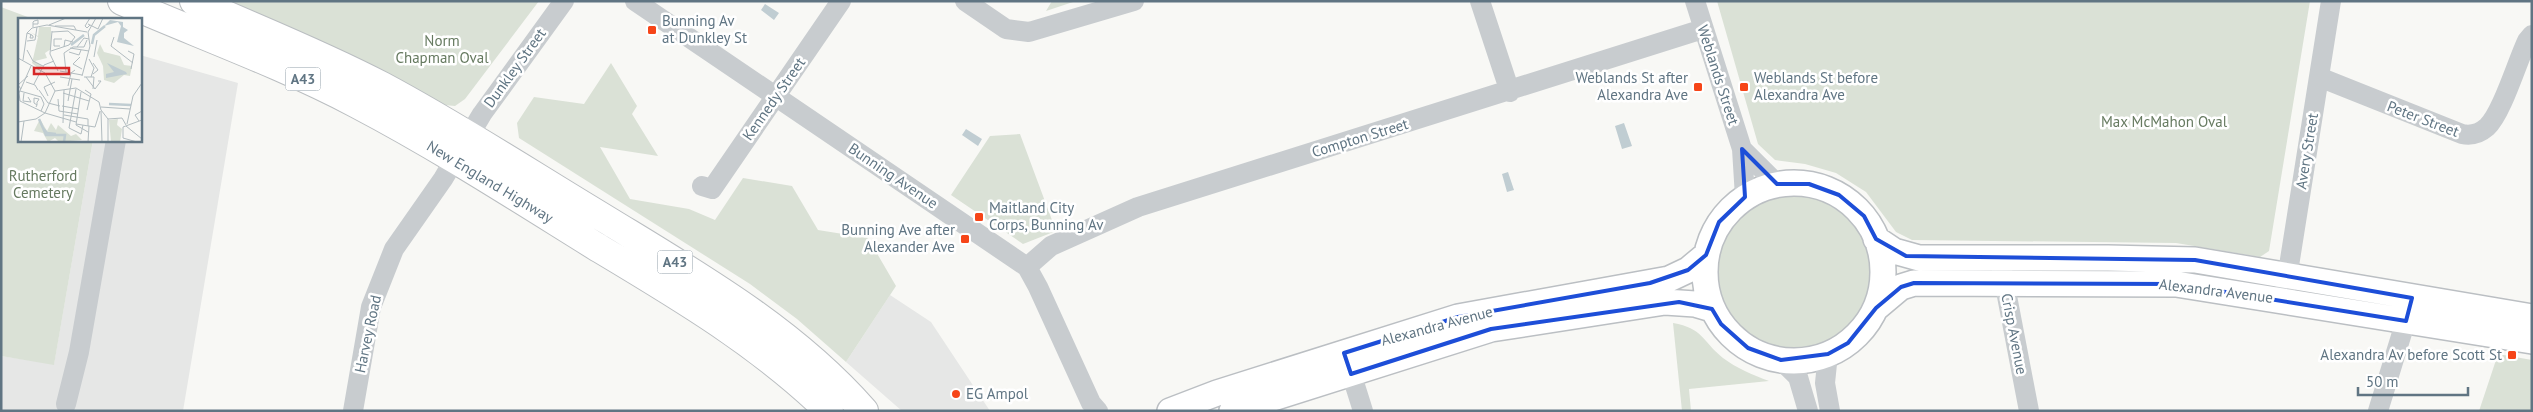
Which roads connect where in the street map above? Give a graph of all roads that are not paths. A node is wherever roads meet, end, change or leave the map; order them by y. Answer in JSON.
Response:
{"nodes":[{"id":1,"x":194,"y":1,"type":"edge"},
{"id":2,"x":564,"y":1,"type":"edge"},
{"id":3,"x":635,"y":1,"type":"edge"},
{"id":4,"x":841,"y":1,"type":"edge"},
{"id":5,"x":965,"y":1,"type":"edge"},
{"id":6,"x":1134,"y":1,"type":"edge"},
{"id":7,"x":1480,"y":1,"type":"edge"},
{"id":8,"x":1695,"y":1,"type":"edge"},
{"id":9,"x":2331,"y":1,"type":"edge"},
{"id":10,"x":143,"y":10,"type":"edge"},
{"id":11,"x":1703,"y":29,"type":"junction"},
{"id":12,"x":2532,"y":35,"type":"edge"},
{"id":13,"x":2319,"y":77,"type":"junction"},
{"id":14,"x":1510,"y":92,"type":"junction"},
{"id":15,"x":776,"y":97,"type":"junction"},
{"id":16,"x":469,"y":137,"type":"junction"},
{"id":17,"x":116,"y":141,"type":"edge"},
{"id":18,"x":1742,"y":149,"type":"junction"},
{"id":19,"x":455,"y":160,"type":"junction"},
{"id":20,"x":1776,"y":184,"type":"junction"},
{"id":21,"x":702,"y":186,"type":"dead end"},
{"id":22,"x":1745,"y":197,"type":"junction"},
{"id":23,"x":1876,"y":239,"type":"junction"},
{"id":24,"x":1706,"y":255,"type":"junction"},
{"id":25,"x":2001,"y":258,"type":"junction"},
{"id":26,"x":1027,"y":267,"type":"junction"},
{"id":27,"x":2287,"y":275,"type":"junction"},
{"id":28,"x":2004,"y":282,"type":"junction"},
{"id":29,"x":2283,"y":300,"type":"junction"},
{"id":30,"x":1876,"y":308,"type":"junction"},
{"id":31,"x":1712,"y":309,"type":"junction"},
{"id":32,"x":2409,"y":310,"type":"junction"},
{"id":33,"x":2532,"y":317,"type":"edge"},
{"id":34,"x":2532,"y":341,"type":"edge"},
{"id":35,"x":1828,"y":354,"type":"junction"},
{"id":36,"x":1781,"y":360,"type":"junction"},
{"id":37,"x":1348,"y":363,"type":"junction"},
{"id":38,"x":66,"y":404,"type":"dead end"},
{"id":39,"x":1094,"y":408,"type":"edge"},
{"id":40,"x":353,"y":411,"type":"edge"},
{"id":41,"x":829,"y":411,"type":"edge"},
{"id":42,"x":864,"y":411,"type":"edge"},
{"id":43,"x":1170,"y":411,"type":"edge"},
{"id":44,"x":1232,"y":411,"type":"edge"},
{"id":45,"x":1363,"y":411,"type":"edge"},
{"id":46,"x":1808,"y":411,"type":"edge"},
{"id":47,"x":1830,"y":411,"type":"edge"},
{"id":48,"x":2029,"y":411,"type":"edge"},
{"id":49,"x":2378,"y":411,"type":"edge"}],
"edges":[{"from":1,"to":16,"type":"highway","name":"New England Highway","number":"A43"},
{"from":2,"to":16,"type":"street","name":"Dunkley Street"},
{"from":3,"to":15,"type":"street","name":"Bunning Avenue"},
{"from":4,"to":15,"type":"street","name":"Kennedy Street"},
{"from":5,"to":6,"type":"street"},
{"from":7,"to":14,"type":"street"},
{"from":8,"to":11,"type":"street","name":"Weblands Street"},
{"from":9,"to":13,"type":"street","name":"Avery Street"},
{"from":10,"to":19,"type":"highway","name":"New England Highway","number":"A43"},
{"from":11,"to":14,"type":"street","name":"Compton Street"},
{"from":11,"to":18,"type":"street","name":"Weblands Street"},
{"from":12,"to":13,"type":"street","name":"Peter Street"},
{"from":13,"to":27,"type":"street","name":"Avery Street"},
{"from":14,"to":26,"type":"street","name":"Compton Street"},
{"from":15,"to":21,"type":"street","name":"Kennedy Street"},
{"from":15,"to":26,"type":"street","name":"Bunning Avenue"},
{"from":16,"to":19,"type":"street","name":"Dunkley Street"},
{"from":16,"to":42,"type":"highway","name":"New England Highway","number":"A43"},
{"from":17,"to":38,"type":"street"},
{"from":18,"to":20,"type":"street","name":"Weblands Street"},
{"from":18,"to":22,"type":"street","name":"Weblands Street"},
{"from":19,"to":40,"type":"street","name":"Harvey Road"},
{"from":19,"to":41,"type":"highway","name":"New England Highway","number":"A43"},
{"from":20,"to":22,"type":"main road"},
{"from":20,"to":23,"type":"main road"},
{"from":22,"to":24,"type":"main road"},
{"from":23,"to":25,"type":"main road","name":"Alexandra Avenue"},
{"from":23,"to":30,"type":"main road"},
{"from":24,"to":31,"type":"main road"},
{"from":24,"to":37,"type":"main road","name":"Alexandra Avenue"},
{"from":25,"to":27,"type":"main road","name":"Alexandra Avenue"},
{"from":25,"to":28,"type":"street","name":"Crisp Avenue"},
{"from":26,"to":39,"type":"street","name":"Bunning Avenue"},
{"from":27,"to":29,"type":"street","name":"Avery Street"},
{"from":27,"to":32,"type":"main road","name":"Alexandra Avenue"},
{"from":28,"to":29,"type":"main road","name":"Alexandra Avenue"},
{"from":28,"to":30,"type":"main road","name":"Alexandra Avenue"},
{"from":28,"to":48,"type":"street","name":"Crisp Avenue"},
{"from":29,"to":32,"type":"main road","name":"Alexandra Avenue"},
{"from":30,"to":35,"type":"main road"},
{"from":31,"to":36,"type":"main road"},
{"from":31,"to":37,"type":"main road","name":"Alexandra Avenue"},
{"from":32,"to":33,"type":"main road","name":"Alexandra Avenue"},
{"from":32,"to":34,"type":"main road","name":"Alexandra Avenue"},
{"from":32,"to":49,"type":"street"},
{"from":35,"to":36,"type":"main road"},
{"from":35,"to":47,"type":"street"},
{"from":36,"to":46,"type":"street"},
{"from":37,"to":43,"type":"main road","name":"Alexandra Avenue"},
{"from":37,"to":44,"type":"main road","name":"Alexandra Avenue"},
{"from":37,"to":45,"type":"street"}]}
